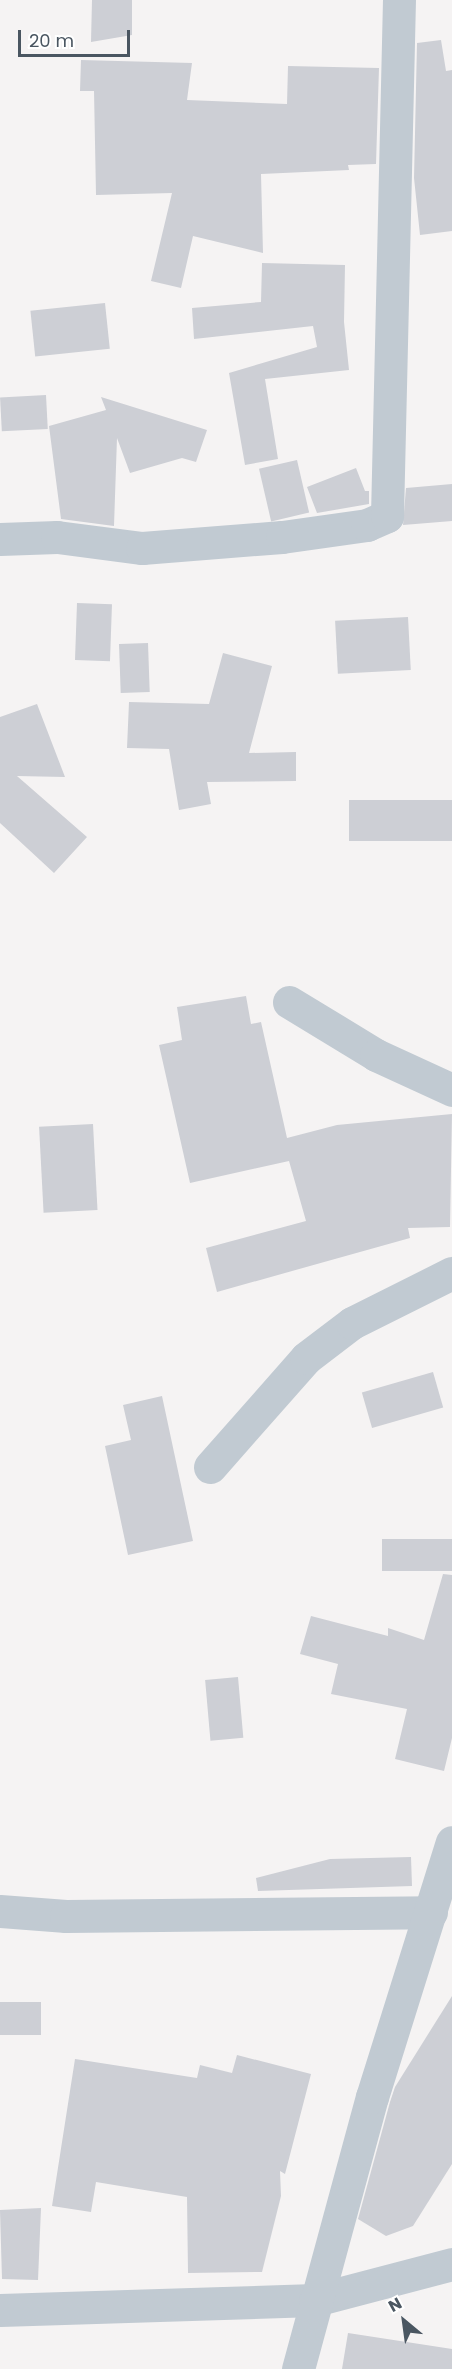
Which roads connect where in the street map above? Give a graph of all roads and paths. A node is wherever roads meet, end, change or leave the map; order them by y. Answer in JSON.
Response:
{"nodes":[{"id":1,"x":399,"y":0,"type":"edge"},
{"id":2,"x":0,"y":539,"type":"edge"},
{"id":3,"x":290,"y":1002,"type":"dead end"},
{"id":4,"x":452,"y":1090,"type":"edge"},
{"id":5,"x":452,"y":1273,"type":"edge"},
{"id":6,"x":210,"y":1467,"type":"dead end"},
{"id":7,"x":452,"y":1842,"type":"edge"},
{"id":8,"x":0,"y":1911,"type":"edge"},
{"id":9,"x":431,"y":1912,"type":"junction"},
{"id":10,"x":452,"y":2264,"type":"edge"},
{"id":11,"x":315,"y":2300,"type":"junction"},
{"id":12,"x":0,"y":2310,"type":"edge"},
{"id":13,"x":298,"y":2369,"type":"edge"}],
"edges":[{"from":1,"to":2,"type":"street"},
{"from":3,"to":4,"type":"street"},
{"from":5,"to":6,"type":"street"},
{"from":7,"to":9,"type":"street"},
{"from":8,"to":9,"type":"street"},
{"from":9,"to":11,"type":"street"},
{"from":10,"to":11,"type":"street"},
{"from":11,"to":12,"type":"street"},
{"from":11,"to":13,"type":"street"}]}
